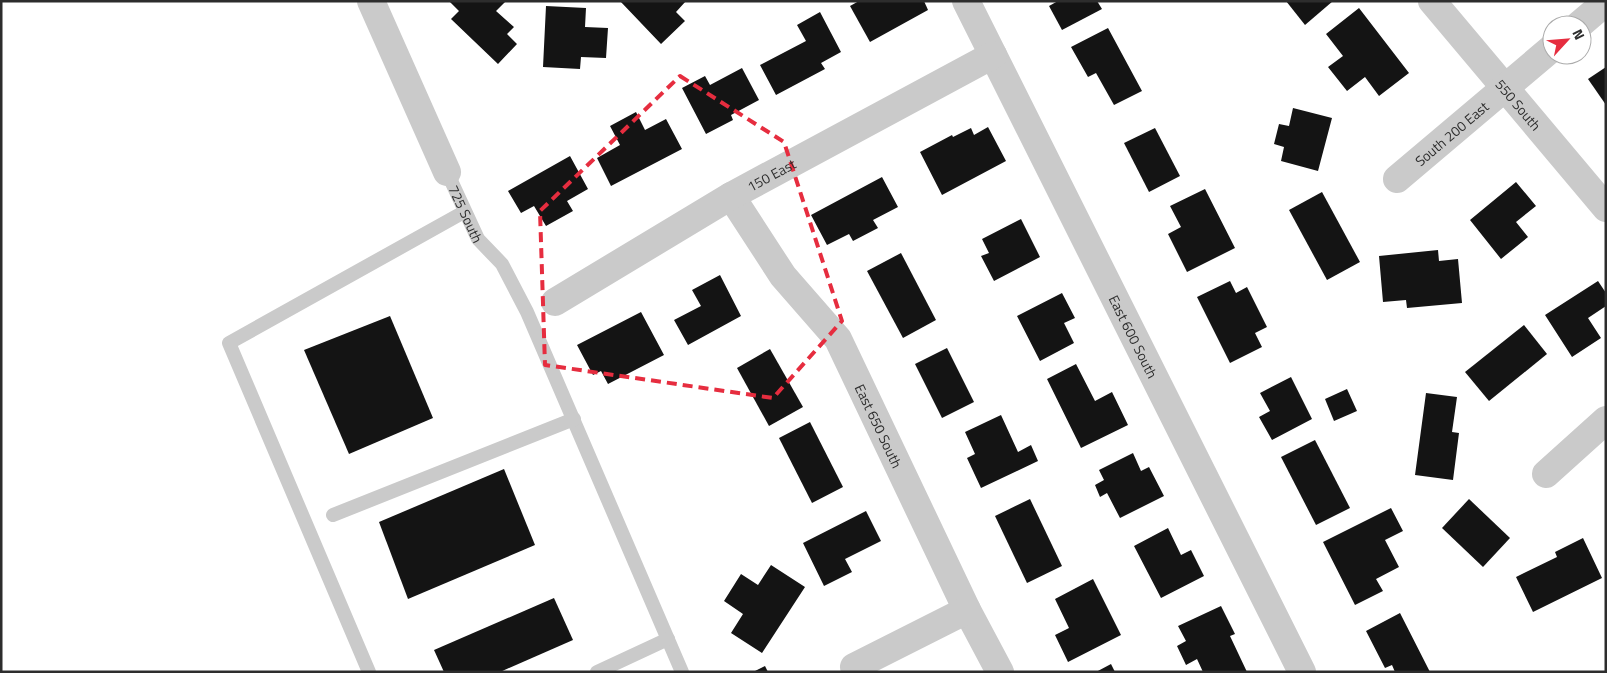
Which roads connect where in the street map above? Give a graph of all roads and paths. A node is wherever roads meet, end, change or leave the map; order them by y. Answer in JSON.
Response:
{"nodes":[{"id":1,"x":371,"y":1,"type":"edge"},
{"id":2,"x":966,"y":1,"type":"edge"},
{"id":3,"x":1432,"y":1,"type":"edge"},
{"id":4,"x":1606,"y":2,"type":"edge"},
{"id":5,"x":1591,"y":15,"type":"edge"},
{"id":6,"x":993,"y":55,"type":"junction"},
{"id":7,"x":1542,"y":56,"type":"edge"},
{"id":8,"x":1504,"y":88,"type":"junction"},
{"id":9,"x":447,"y":172,"type":"joint"},
{"id":10,"x":1396,"y":179,"type":"dead end"},
{"id":11,"x":731,"y":196,"type":"junction"},
{"id":12,"x":1606,"y":208,"type":"edge"},
{"id":13,"x":464,"y":212,"type":"junction"},
{"id":14,"x":555,"y":302,"type":"dead end"},
{"id":15,"x":574,"y":419,"type":"junction"},
{"id":16,"x":1606,"y":420,"type":"edge"},
{"id":17,"x":1546,"y":474,"type":"dead end"},
{"id":18,"x":333,"y":515,"type":"dead end"},
{"id":19,"x":967,"y":610,"type":"junction"},
{"id":20,"x":668,"y":639,"type":"junction"},
{"id":21,"x":854,"y":667,"type":"dead end"},
{"id":22,"x":369,"y":672,"type":"edge"},
{"id":23,"x":597,"y":672,"type":"edge"},
{"id":24,"x":682,"y":672,"type":"edge"},
{"id":25,"x":1000,"y":672,"type":"edge"},
{"id":26,"x":1302,"y":672,"type":"edge"}],
"edges":[{"from":1,"to":9,"type":"street","name":"725 South"},
{"from":2,"to":6,"type":"street","name":"East 600 South"},
{"from":3,"to":8,"type":"street","name":"550 South"},
{"from":4,"to":5,"type":"street"},
{"from":6,"to":11,"type":"street","name":"150 East"},
{"from":6,"to":26,"type":"street","name":"East 600 South"},
{"from":7,"to":8,"type":"street","name":"South 200 East"},
{"from":8,"to":10,"type":"street","name":"South 200 East"},
{"from":8,"to":12,"type":"street","name":"550 South"},
{"from":9,"to":13,"type":"lane","name":"725 South"},
{"from":11,"to":14,"type":"street","name":"150 East"},
{"from":11,"to":19,"type":"street","name":"East 650 South"},
{"from":13,"to":15,"type":"lane","name":"725 South"},
{"from":13,"to":22,"type":"lane"},
{"from":15,"to":18,"type":"lane"},
{"from":15,"to":20,"type":"lane","name":"725 South"},
{"from":16,"to":17,"type":"street"},
{"from":19,"to":21,"type":"street"},
{"from":19,"to":25,"type":"street","name":"East 650 South"},
{"from":20,"to":23,"type":"lane"},
{"from":20,"to":24,"type":"lane","name":"725 South"}]}
